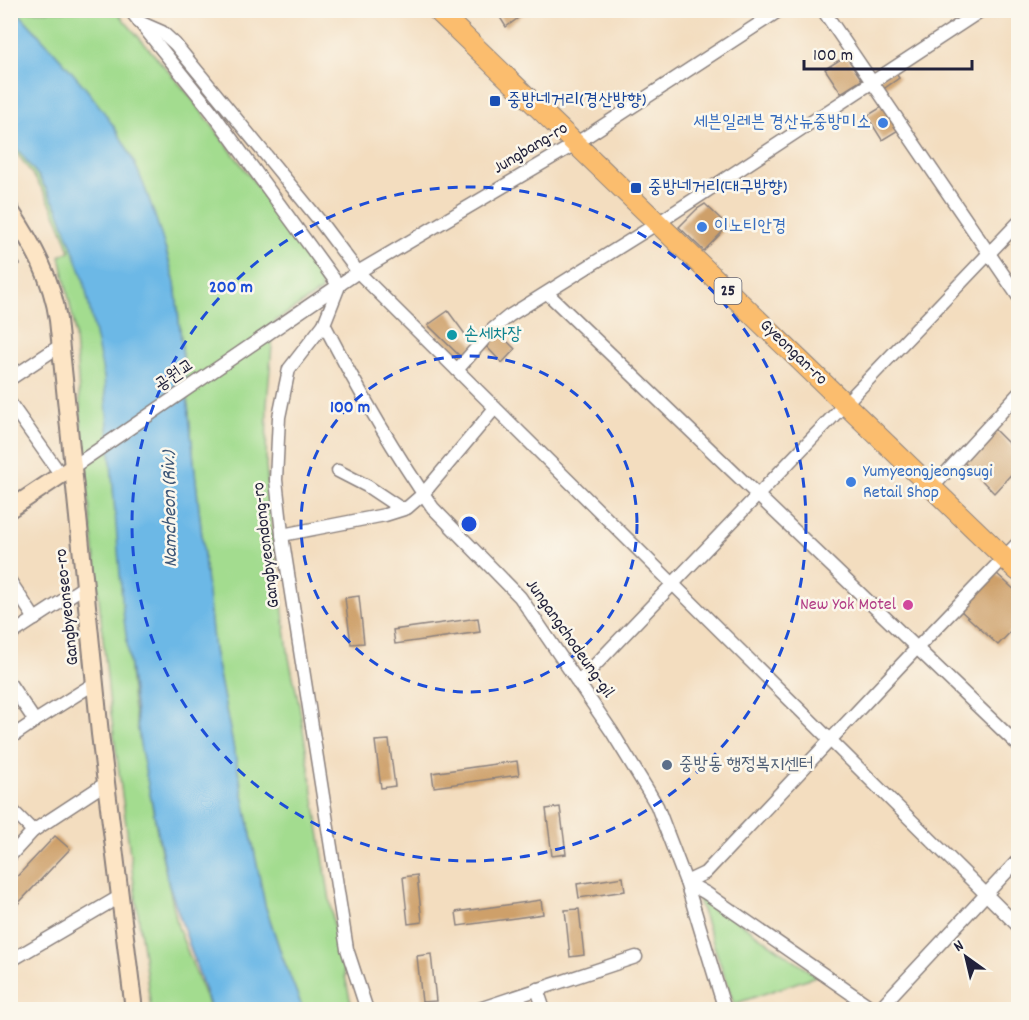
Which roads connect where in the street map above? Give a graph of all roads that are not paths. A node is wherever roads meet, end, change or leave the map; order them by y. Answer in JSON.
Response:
{"nodes":[{"id":1,"x":130,"y":10,"type":"edge"},
{"id":2,"x":437,"y":10,"type":"edge"},
{"id":3,"x":780,"y":10,"type":"edge"},
{"id":4,"x":823,"y":10,"type":"edge"},
{"id":5,"x":982,"y":10,"type":"edge"},
{"id":6,"x":139,"y":22,"type":"junction"},
{"id":7,"x":872,"y":82,"type":"junction"},
{"id":8,"x":575,"y":144,"type":"junction"},
{"id":9,"x":14,"y":221,"type":"edge"},
{"id":10,"x":658,"y":223,"type":"junction"},
{"id":11,"x":1018,"y":223,"type":"edge"},
{"id":12,"x":990,"y":252,"type":"junction"},
{"id":13,"x":358,"y":273,"type":"junction"},
{"id":14,"x":339,"y":286,"type":"junction"},
{"id":15,"x":547,"y":293,"type":"junction"},
{"id":16,"x":1018,"y":296,"type":"edge"},
{"id":17,"x":298,"y":314,"type":"joint"},
{"id":18,"x":324,"y":324,"type":"junction"},
{"id":19,"x":61,"y":345,"type":"junction"},
{"id":20,"x":457,"y":370,"type":"junction"},
{"id":21,"x":10,"y":380,"type":"edge"},
{"id":22,"x":1018,"y":394,"type":"edge"},
{"id":23,"x":10,"y":403,"type":"edge"},
{"id":24,"x":846,"y":404,"type":"junction"},
{"id":25,"x":495,"y":408,"type":"junction"},
{"id":26,"x":67,"y":471,"type":"junction"},
{"id":27,"x":338,"y":471,"type":"dead end"},
{"id":28,"x":932,"y":488,"type":"junction"},
{"id":29,"x":423,"y":494,"type":"junction"},
{"id":30,"x":758,"y":496,"type":"junction"},
{"id":31,"x":13,"y":503,"type":"edge"},
{"id":32,"x":404,"y":509,"type":"junction"},
{"id":33,"x":282,"y":535,"type":"junction"},
{"id":34,"x":1018,"y":543,"type":"edge"},
{"id":35,"x":1012,"y":564,"type":"edge"},
{"id":36,"x":10,"y":581,"type":"edge"},
{"id":37,"x":673,"y":584,"type":"junction"},
{"id":38,"x":85,"y":586,"type":"junction"},
{"id":39,"x":35,"y":619,"type":"junction"},
{"id":40,"x":10,"y":635,"type":"edge"},
{"id":41,"x":916,"y":648,"type":"junction"},
{"id":42,"x":95,"y":682,"type":"junction"},
{"id":43,"x":578,"y":682,"type":"junction"},
{"id":44,"x":10,"y":684,"type":"edge"},
{"id":45,"x":35,"y":722,"type":"junction"},
{"id":46,"x":10,"y":738,"type":"edge"},
{"id":47,"x":830,"y":740,"type":"junction"},
{"id":48,"x":1018,"y":745,"type":"edge"},
{"id":49,"x":105,"y":783,"type":"junction"},
{"id":50,"x":10,"y":808,"type":"edge"},
{"id":51,"x":33,"y":831,"type":"junction"},
{"id":52,"x":10,"y":856,"type":"edge"},
{"id":53,"x":1018,"y":860,"type":"edge"},
{"id":54,"x":686,"y":882,"type":"junction"},
{"id":55,"x":986,"y":894,"type":"junction"},
{"id":56,"x":119,"y":897,"type":"junction"},
{"id":57,"x":1018,"y":926,"type":"edge"},
{"id":58,"x":636,"y":957,"type":"dead end"},
{"id":59,"x":10,"y":961,"type":"edge"},
{"id":60,"x":537,"y":989,"type":"junction"},
{"id":61,"x":134,"y":1010,"type":"edge"},
{"id":62,"x":367,"y":1010,"type":"edge"},
{"id":63,"x":476,"y":1010,"type":"edge"},
{"id":64,"x":544,"y":1010,"type":"edge"},
{"id":65,"x":725,"y":1010,"type":"edge"},
{"id":66,"x":877,"y":1010,"type":"edge"}],
"edges":[{"from":1,"to":6,"type":"street"},
{"from":2,"to":8,"type":"main road","name":"Gyeongan-ro","number":"25"},
{"from":3,"to":8,"type":"street","name":"Jungbang-ro"},
{"from":4,"to":7,"type":"street"},
{"from":5,"to":7,"type":"street"},
{"from":6,"to":13,"type":"street"},
{"from":6,"to":14,"type":"street"},
{"from":7,"to":10,"type":"street"},
{"from":7,"to":12,"type":"street"},
{"from":8,"to":10,"type":"main road","name":"Gyeongan-ro","number":"25"},
{"from":8,"to":13,"type":"street","name":"Jungbang-ro"},
{"from":9,"to":19,"type":"street","name":"Gangbyeonseo-ro"},
{"from":10,"to":15,"type":"street"},
{"from":10,"to":24,"type":"main road","name":"Gyeongan-ro","number":"25"},
{"from":11,"to":12,"type":"street"},
{"from":12,"to":16,"type":"street"},
{"from":12,"to":24,"type":"street"},
{"from":13,"to":14,"type":"street","name":"Jungbang-ro"},
{"from":13,"to":20,"type":"street"},
{"from":14,"to":17,"type":"street","name":"Jungbang-ro"},
{"from":14,"to":18,"type":"street","name":"Gangbyeondong-ro"},
{"from":15,"to":20,"type":"street"},
{"from":15,"to":30,"type":"street"},
{"from":17,"to":26,"type":"street","name":"공원교"},
{"from":18,"to":29,"type":"street","name":"Jungangchodeung-gil"},
{"from":18,"to":33,"type":"street","name":"Gangbyeondong-ro"},
{"from":19,"to":21,"type":"street"},
{"from":19,"to":26,"type":"street","name":"Gangbyeonseo-ro"},
{"from":20,"to":25,"type":"street"},
{"from":22,"to":28,"type":"street"},
{"from":23,"to":26,"type":"street"},
{"from":24,"to":28,"type":"main road","name":"Gyeongan-ro","number":"25"},
{"from":24,"to":30,"type":"street"},
{"from":25,"to":29,"type":"street"},
{"from":25,"to":37,"type":"street"},
{"from":26,"to":31,"type":"street"},
{"from":26,"to":38,"type":"street","name":"Gangbyeonseo-ro"},
{"from":27,"to":32,"type":"street"},
{"from":28,"to":35,"type":"main road","name":"Gyeongan-ro","number":"25"},
{"from":29,"to":32,"type":"street"},
{"from":29,"to":43,"type":"street","name":"Jungangchodeung-gil"},
{"from":30,"to":37,"type":"street"},
{"from":30,"to":41,"type":"street"},
{"from":32,"to":33,"type":"street"},
{"from":33,"to":62,"type":"street","name":"Gangbyeondong-ro"},
{"from":34,"to":35,"type":"street"},
{"from":35,"to":41,"type":"street"},
{"from":36,"to":39,"type":"street"},
{"from":37,"to":43,"type":"street"},
{"from":37,"to":47,"type":"street"},
{"from":38,"to":39,"type":"street"},
{"from":38,"to":42,"type":"street","name":"Gangbyeonseo-ro"},
{"from":39,"to":40,"type":"street"},
{"from":41,"to":47,"type":"street"},
{"from":41,"to":48,"type":"street"},
{"from":42,"to":45,"type":"street"},
{"from":42,"to":49,"type":"street","name":"Gangbyeonseo-ro"},
{"from":43,"to":54,"type":"street","name":"Jungangchodeung-gil"},
{"from":44,"to":45,"type":"street"},
{"from":45,"to":46,"type":"street"},
{"from":47,"to":54,"type":"street"},
{"from":47,"to":55,"type":"street"},
{"from":49,"to":51,"type":"street"},
{"from":49,"to":56,"type":"street","name":"Gangbyeonseo-ro"},
{"from":50,"to":51,"type":"street"},
{"from":51,"to":52,"type":"street"},
{"from":53,"to":55,"type":"street"},
{"from":54,"to":65,"type":"street","name":"Jungangchodeung-gil"},
{"from":54,"to":66,"type":"street"},
{"from":55,"to":57,"type":"street"},
{"from":55,"to":66,"type":"street"},
{"from":56,"to":59,"type":"street"},
{"from":56,"to":61,"type":"street","name":"Gangbyeonseo-ro"},
{"from":58,"to":60,"type":"street"},
{"from":60,"to":63,"type":"street"},
{"from":60,"to":64,"type":"street"}]}
